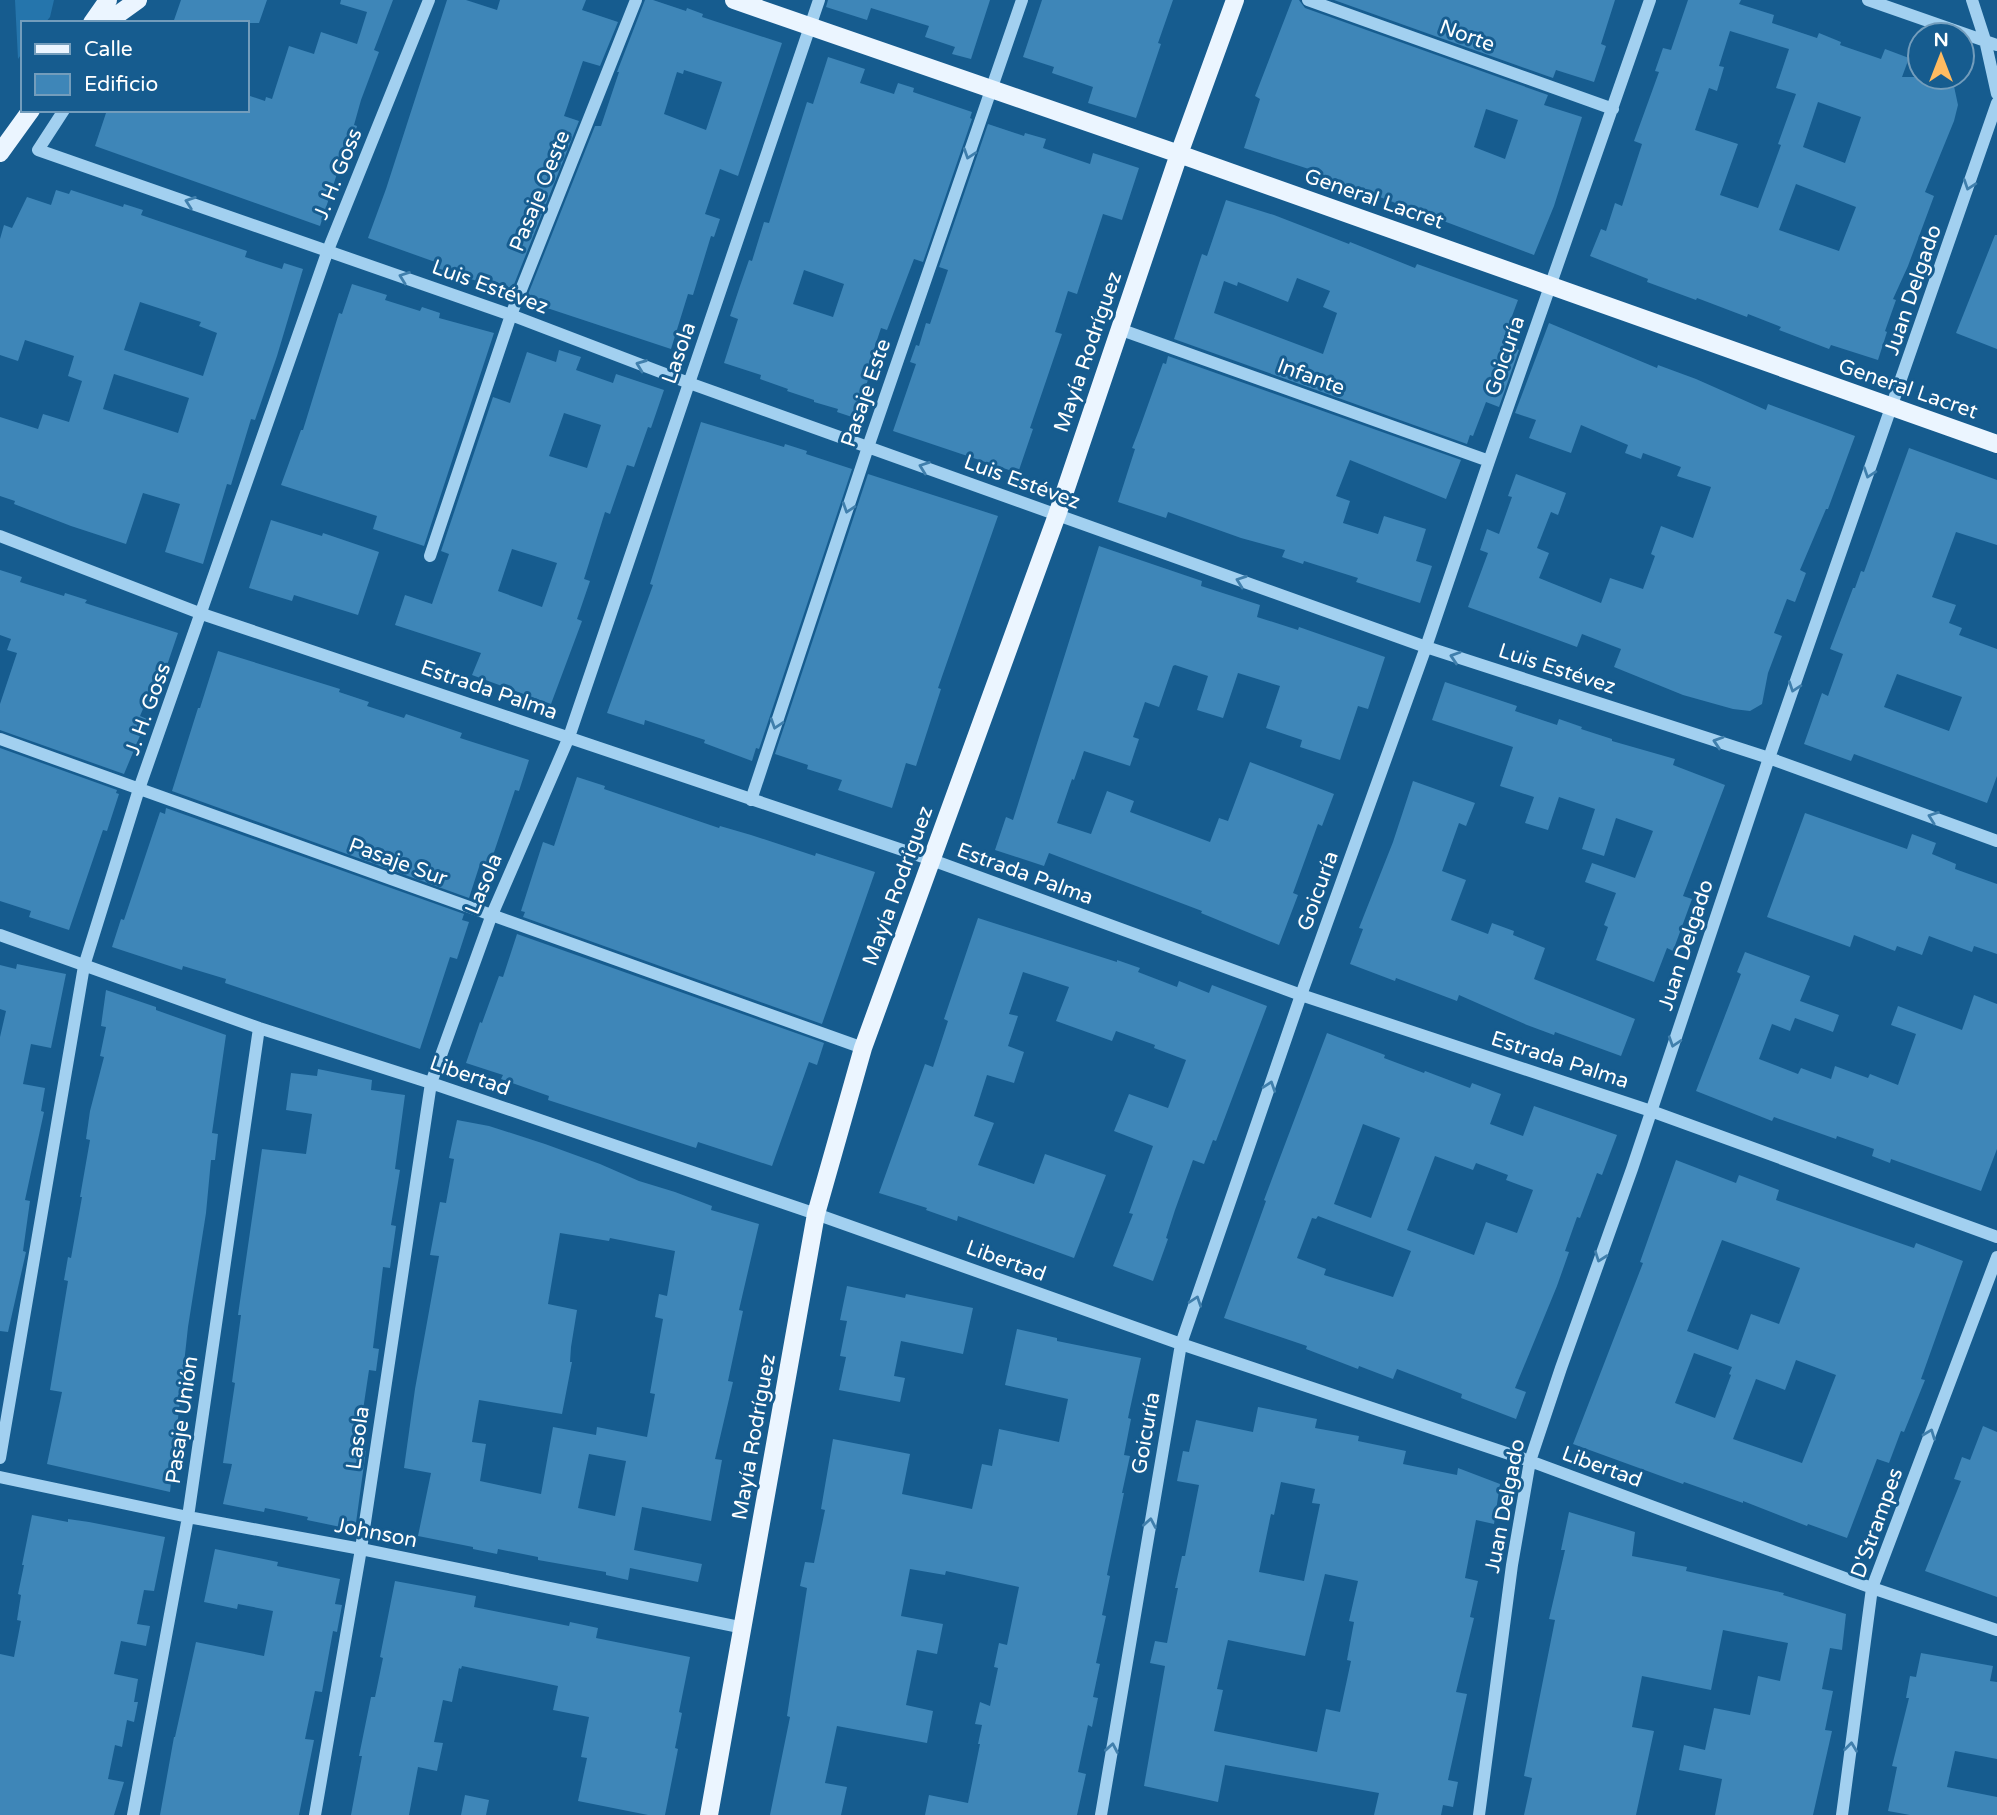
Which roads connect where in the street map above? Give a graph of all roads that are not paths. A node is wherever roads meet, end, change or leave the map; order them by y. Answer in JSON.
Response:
{"nodes":[{"id":1,"x":89,"y":0,"type":"edge"},
{"id":2,"x":108,"y":0,"type":"edge"},
{"id":3,"x":429,"y":0,"type":"edge"},
{"id":4,"x":636,"y":0,"type":"edge"},
{"id":5,"x":734,"y":0,"type":"edge"},
{"id":6,"x":819,"y":0,"type":"edge"},
{"id":7,"x":1022,"y":0,"type":"edge"},
{"id":8,"x":1235,"y":0,"type":"edge"},
{"id":9,"x":1308,"y":0,"type":"edge"},
{"id":10,"x":1650,"y":0,"type":"edge"},
{"id":11,"x":1868,"y":0,"type":"edge"},
{"id":12,"x":1972,"y":0,"type":"edge"},
{"id":13,"x":136,"y":2,"type":"edge"},
{"id":14,"x":98,"y":21,"type":"edge"},
{"id":15,"x":123,"y":21,"type":"edge"},
{"id":16,"x":810,"y":26,"type":"junction"},
{"id":17,"x":1991,"y":43,"type":"edge"},
{"id":18,"x":991,"y":89,"type":"junction"},
{"id":19,"x":1997,"y":94,"type":"edge"},
{"id":20,"x":1997,"y":103,"type":"edge"},
{"id":21,"x":1613,"y":109,"type":"junction"},
{"id":22,"x":30,"y":112,"type":"edge"},
{"id":23,"x":63,"y":112,"type":"edge"},
{"id":24,"x":0,"y":153,"type":"edge"},
{"id":25,"x":1179,"y":154,"type":"junction"},
{"id":26,"x":328,"y":250,"type":"junction"},
{"id":27,"x":1550,"y":285,"type":"junction"},
{"id":28,"x":511,"y":315,"type":"junction"},
{"id":29,"x":1119,"y":329,"type":"junction"},
{"id":30,"x":689,"y":383,"type":"junction"},
{"id":31,"x":1892,"y":408,"type":"junction"},
{"id":32,"x":1997,"y":444,"type":"edge"},
{"id":33,"x":868,"y":447,"type":"junction"},
{"id":34,"x":1489,"y":461,"type":"junction"},
{"id":35,"x":1057,"y":515,"type":"junction"},
{"id":36,"x":0,"y":536,"type":"edge"},
{"id":37,"x":430,"y":556,"type":"dead end"},
{"id":38,"x":202,"y":614,"type":"junction"},
{"id":39,"x":1426,"y":648,"type":"junction"},
{"id":40,"x":569,"y":737,"type":"junction"},
{"id":41,"x":0,"y":739,"type":"edge"},
{"id":42,"x":1769,"y":758,"type":"junction"},
{"id":43,"x":139,"y":789,"type":"junction"},
{"id":44,"x":751,"y":800,"type":"junction"},
{"id":45,"x":1997,"y":841,"type":"edge"},
{"id":46,"x":932,"y":860,"type":"junction"},
{"id":47,"x":491,"y":917,"type":"junction"},
{"id":48,"x":0,"y":935,"type":"edge"},
{"id":49,"x":83,"y":966,"type":"junction"},
{"id":50,"x":1301,"y":995,"type":"junction"},
{"id":51,"x":259,"y":1028,"type":"junction"},
{"id":52,"x":863,"y":1048,"type":"junction"},
{"id":53,"x":431,"y":1083,"type":"junction"},
{"id":54,"x":1651,"y":1111,"type":"junction"},
{"id":55,"x":816,"y":1214,"type":"junction"},
{"id":56,"x":1997,"y":1237,"type":"edge"},
{"id":57,"x":1997,"y":1257,"type":"edge"},
{"id":58,"x":1181,"y":1344,"type":"junction"},
{"id":59,"x":0,"y":1458,"type":"edge"},
{"id":60,"x":1530,"y":1461,"type":"junction"},
{"id":61,"x":0,"y":1477,"type":"edge"},
{"id":62,"x":188,"y":1517,"type":"junction"},
{"id":63,"x":361,"y":1549,"type":"junction"},
{"id":64,"x":1872,"y":1588,"type":"junction"},
{"id":65,"x":744,"y":1628,"type":"junction"},
{"id":66,"x":1997,"y":1630,"type":"edge"},
{"id":67,"x":133,"y":1815,"type":"edge"},
{"id":68,"x":315,"y":1815,"type":"edge"},
{"id":69,"x":709,"y":1815,"type":"edge"},
{"id":70,"x":1101,"y":1815,"type":"edge"},
{"id":71,"x":1479,"y":1815,"type":"edge"},
{"id":72,"x":1842,"y":1815,"type":"edge"}],
"edges":[{"from":1,"to":14,"type":"main road"},
{"from":2,"to":14,"type":"main road"},
{"from":3,"to":26,"type":"street","name":"J. H. Goss"},
{"from":4,"to":28,"type":"street","name":"Pasaje Oeste"},
{"from":5,"to":16,"type":"main road","name":"General Lacret"},
{"from":6,"to":16,"type":"street","name":"Lasola"},
{"from":7,"to":18,"type":"street","name":"Pasaje Este"},
{"from":8,"to":25,"type":"main road","name":"Mayía Rodríguez"},
{"from":9,"to":21,"type":"street","name":"Norte"},
{"from":10,"to":21,"type":"street","name":"Goicuría"},
{"from":11,"to":17,"type":"street"},
{"from":12,"to":17,"type":"street"},
{"from":13,"to":14,"type":"main road"},
{"from":13,"to":15,"type":"street"},
{"from":16,"to":18,"type":"main road","name":"General Lacret"},
{"from":16,"to":30,"type":"street","name":"Lasola"},
{"from":17,"to":19,"type":"street"},
{"from":18,"to":25,"type":"main road","name":"General Lacret"},
{"from":18,"to":33,"type":"street","name":"Pasaje Este","one_way":true},
{"from":20,"to":31,"type":"street","name":"Juan Delgado","one_way":true},
{"from":21,"to":27,"type":"street","name":"Goicuría"},
{"from":22,"to":24,"type":"main road"},
{"from":26,"to":23,"type":"street","name":"Luis Estévez","one_way":true},
{"from":25,"to":27,"type":"main road","name":"General Lacret"},
{"from":25,"to":29,"type":"main road","name":"Mayía Rodríguez"},
{"from":28,"to":26,"type":"street","name":"Luis Estévez","one_way":true},
{"from":26,"to":38,"type":"street","name":"J. H. Goss"},
{"from":27,"to":31,"type":"main road","name":"General Lacret"},
{"from":27,"to":34,"type":"street","name":"Goicuría"},
{"from":30,"to":28,"type":"street","name":"Luis Estévez","one_way":true},
{"from":28,"to":37,"type":"street","name":"Pasaje Oeste"},
{"from":29,"to":34,"type":"street","name":"Infante"},
{"from":29,"to":35,"type":"main road","name":"Mayía Rodríguez"},
{"from":30,"to":33,"type":"street","name":"Luis Estévez"},
{"from":30,"to":40,"type":"street","name":"Lasola"},
{"from":31,"to":32,"type":"main road","name":"General Lacret"},
{"from":31,"to":42,"type":"street","name":"Juan Delgado","one_way":true},
{"from":35,"to":33,"type":"street","name":"Luis Estévez","one_way":true},
{"from":33,"to":44,"type":"street","name":"Pasaje Este","one_way":true},
{"from":34,"to":39,"type":"street","name":"Goicuría"},
{"from":39,"to":35,"type":"street","name":"Luis Estévez","one_way":true},
{"from":35,"to":46,"type":"main road","name":"Mayía Rodríguez"},
{"from":36,"to":38,"type":"street","name":"Estrada Palma"},
{"from":38,"to":40,"type":"street","name":"Estrada Palma"},
{"from":38,"to":43,"type":"street","name":"J. H. Goss"},
{"from":42,"to":39,"type":"street","name":"Luis Estévez","one_way":true},
{"from":39,"to":50,"type":"street","name":"Goicuría"},
{"from":40,"to":44,"type":"street","name":"Estrada Palma"},
{"from":40,"to":47,"type":"street","name":"Lasola"},
{"from":41,"to":43,"type":"street","name":"Pasaje Sur"},
{"from":45,"to":42,"type":"street","name":"Luis Estévez","one_way":true},
{"from":42,"to":54,"type":"street","name":"Juan Delgado","one_way":true},
{"from":43,"to":47,"type":"street","name":"Pasaje Sur"},
{"from":43,"to":49,"type":"street","name":"J. H. Goss"},
{"from":44,"to":46,"type":"street","name":"Estrada Palma"},
{"from":46,"to":50,"type":"street","name":"Estrada Palma"},
{"from":46,"to":52,"type":"main road","name":"Mayía Rodríguez"},
{"from":47,"to":52,"type":"street","name":"Pasaje Sur"},
{"from":47,"to":53,"type":"street","name":"Lasola"},
{"from":48,"to":49,"type":"street","name":"Libertad"},
{"from":49,"to":51,"type":"street","name":"Libertad"},
{"from":49,"to":59,"type":"street","name":"J. H. Goss"},
{"from":50,"to":54,"type":"street","name":"Estrada Palma"},
{"from":58,"to":50,"type":"street","name":"Goicuría","one_way":true},
{"from":51,"to":53,"type":"street","name":"Libertad"},
{"from":51,"to":62,"type":"street","name":"Pasaje Unión"},
{"from":52,"to":55,"type":"main road","name":"Mayía Rodríguez"},
{"from":53,"to":55,"type":"street","name":"Libertad"},
{"from":53,"to":63,"type":"street","name":"Lasola"},
{"from":54,"to":56,"type":"street","name":"Estrada Palma"},
{"from":54,"to":60,"type":"street","name":"Juan Delgado","one_way":true},
{"from":55,"to":58,"type":"street","name":"Libertad"},
{"from":55,"to":65,"type":"main road","name":"Mayía Rodríguez"},
{"from":64,"to":57,"type":"street","name":"D'Strampes","one_way":true},
{"from":58,"to":60,"type":"street","name":"Libertad"},
{"from":70,"to":58,"type":"street","name":"Goicuría","one_way":true},
{"from":60,"to":64,"type":"street","name":"Libertad"},
{"from":60,"to":71,"type":"street","name":"Juan Delgado"},
{"from":61,"to":62,"type":"street","name":"Johnson"},
{"from":62,"to":63,"type":"street","name":"Johnson"},
{"from":62,"to":67,"type":"street","name":"Pasaje Unión"},
{"from":63,"to":65,"type":"street","name":"Johnson"},
{"from":63,"to":68,"type":"street","name":"Lasola"},
{"from":64,"to":66,"type":"street","name":"Libertad"},
{"from":72,"to":64,"type":"street","name":"D'Strampes","one_way":true},
{"from":65,"to":69,"type":"main road","name":"Mayía Rodríguez"}]}
